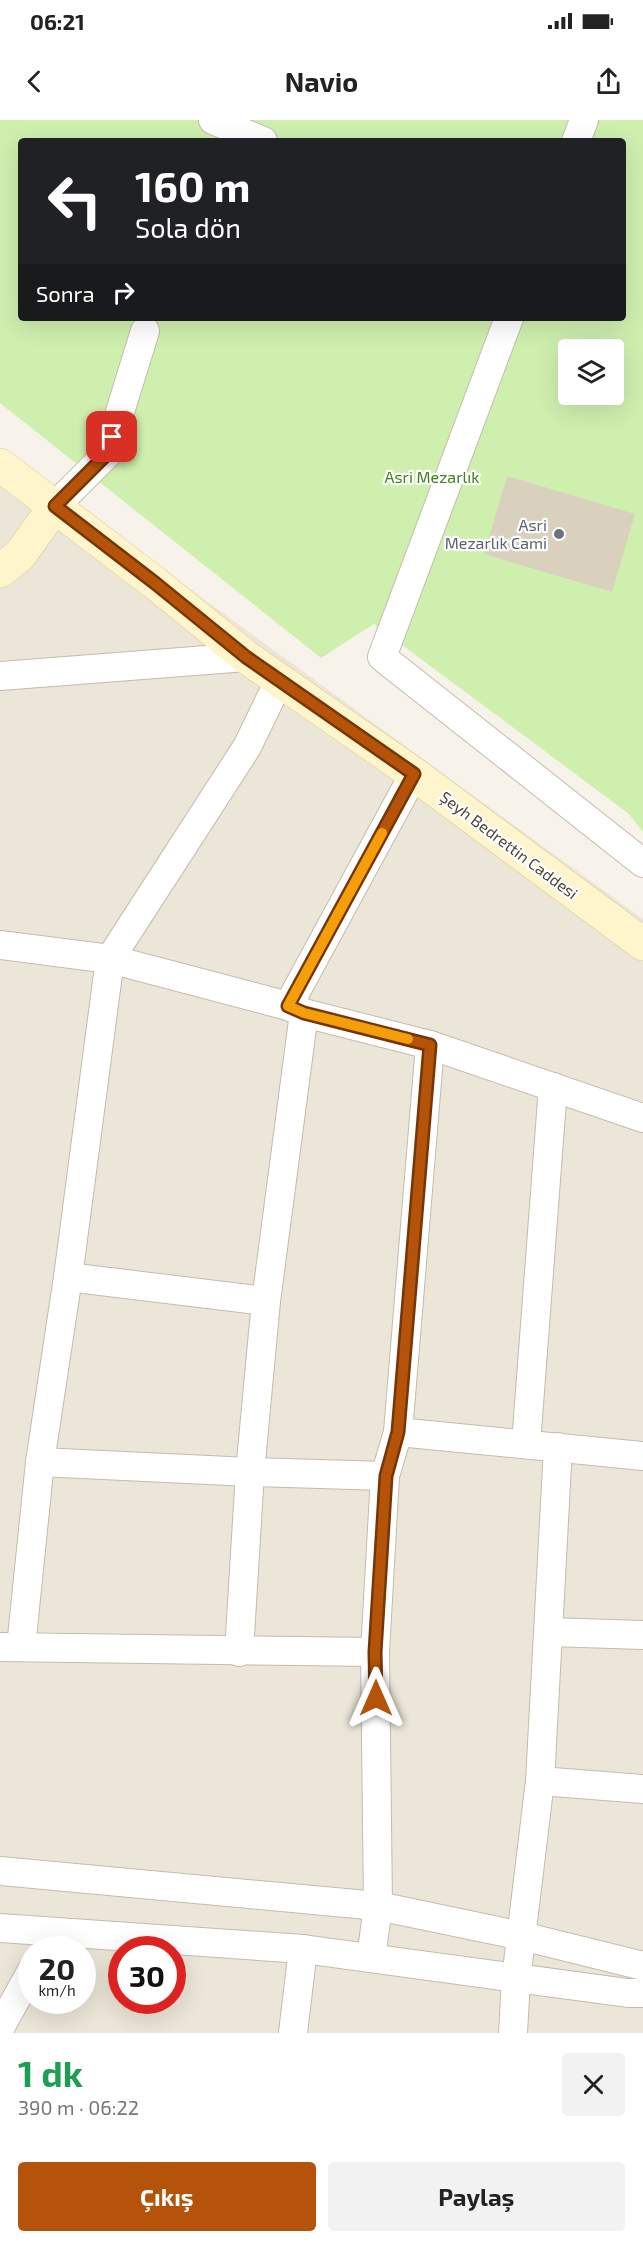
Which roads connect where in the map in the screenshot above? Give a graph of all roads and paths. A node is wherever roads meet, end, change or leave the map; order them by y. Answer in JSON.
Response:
{"nodes":[{"id":1,"x":213,"y":120,"type":"edge"},
{"id":2,"x":584,"y":120,"type":"edge"},
{"id":3,"x":256,"y":138,"type":"edge"},
{"id":4,"x":577,"y":138,"type":"edge"},
{"id":5,"x":508,"y":321,"type":"edge"},
{"id":6,"x":145,"y":331,"type":"dead end"},
{"id":7,"x":0,"y":465,"type":"edge"},
{"id":8,"x":55,"y":506,"type":"junction"},
{"id":9,"x":0,"y":571,"type":"edge"},
{"id":10,"x":246,"y":657,"type":"junction"},
{"id":11,"x":0,"y":676,"type":"edge"},
{"id":12,"x":280,"y":679,"type":"junction"},
{"id":13,"x":414,"y":774,"type":"junction"},
{"id":14,"x":643,"y":863,"type":"edge"},
{"id":15,"x":643,"y":944,"type":"edge"},
{"id":16,"x":0,"y":945,"type":"edge"},
{"id":17,"x":110,"y":959,"type":"junction"},
{"id":18,"x":296,"y":1010,"type":"junction"},
{"id":19,"x":430,"y":1045,"type":"junction"},
{"id":20,"x":553,"y":1087,"type":"junction"},
{"id":21,"x":643,"y":1118,"type":"edge"},
{"id":22,"x":68,"y":1277,"type":"junction"},
{"id":23,"x":266,"y":1301,"type":"junction"},
{"id":24,"x":398,"y":1432,"type":"junction"},
{"id":25,"x":526,"y":1444,"type":"junction"},
{"id":26,"x":558,"y":1447,"type":"junction"},
{"id":27,"x":643,"y":1456,"type":"edge"},
{"id":28,"x":40,"y":1462,"type":"junction"},
{"id":29,"x":250,"y":1472,"type":"junction"},
{"id":30,"x":386,"y":1476,"type":"junction"},
{"id":31,"x":549,"y":1632,"type":"junction"},
{"id":32,"x":643,"y":1635,"type":"edge"},
{"id":33,"x":10,"y":1647,"type":"edge"},
{"id":34,"x":239,"y":1652,"type":"junction"},
{"id":35,"x":375,"y":1652,"type":"junction"},
{"id":36,"x":540,"y":1781,"type":"junction"},
{"id":37,"x":643,"y":1789,"type":"edge"},
{"id":38,"x":0,"y":1871,"type":"edge"},
{"id":39,"x":378,"y":1906,"type":"junction"},
{"id":40,"x":0,"y":1928,"type":"edge"},
{"id":41,"x":30,"y":1936,"type":"edge"},
{"id":42,"x":522,"y":1936,"type":"junction"},
{"id":43,"x":96,"y":1943,"type":"edge"},
{"id":44,"x":303,"y":1949,"type":"junction"},
{"id":45,"x":370,"y":1958,"type":"junction"},
{"id":46,"x":643,"y":1966,"type":"edge"},
{"id":47,"x":516,"y":1979,"type":"junction"},
{"id":48,"x":643,"y":1993,"type":"edge"},
{"id":49,"x":18,"y":1995,"type":"edge"},
{"id":50,"x":0,"y":2028,"type":"edge"},
{"id":51,"x":293,"y":2033,"type":"edge"},
{"id":52,"x":513,"y":2033,"type":"edge"}],
"edges":[{"from":1,"to":3,"type":"street"},
{"from":2,"to":4,"type":"street"},
{"from":5,"to":14,"type":"street"},
{"from":6,"to":8,"type":"street"},
{"from":7,"to":8,"type":"main road","name":"Şeyh Bedrettin Caddesi"},
{"from":8,"to":9,"type":"main road"},
{"from":8,"to":10,"type":"main road","name":"Şeyh Bedrettin Caddesi"},
{"from":10,"to":11,"type":"street"},
{"from":10,"to":12,"type":"main road","name":"Şeyh Bedrettin Caddesi"},
{"from":12,"to":13,"type":"main road","name":"Şeyh Bedrettin Caddesi"},
{"from":12,"to":17,"type":"street"},
{"from":13,"to":15,"type":"main road","name":"Şeyh Bedrettin Caddesi"},
{"from":13,"to":18,"type":"street"},
{"from":16,"to":17,"type":"street"},
{"from":17,"to":18,"type":"street"},
{"from":17,"to":22,"type":"street"},
{"from":18,"to":19,"type":"street"},
{"from":18,"to":23,"type":"street"},
{"from":19,"to":20,"type":"street"},
{"from":19,"to":24,"type":"street"},
{"from":20,"to":21,"type":"street"},
{"from":20,"to":25,"type":"street"},
{"from":22,"to":23,"type":"street"},
{"from":22,"to":28,"type":"street"},
{"from":23,"to":29,"type":"street"},
{"from":24,"to":25,"type":"street"},
{"from":24,"to":30,"type":"street"},
{"from":25,"to":26,"type":"street"},
{"from":26,"to":27,"type":"street"},
{"from":26,"to":31,"type":"street"},
{"from":28,"to":29,"type":"street"},
{"from":28,"to":33,"type":"street"},
{"from":29,"to":30,"type":"street"},
{"from":29,"to":34,"type":"street"},
{"from":30,"to":35,"type":"street"},
{"from":31,"to":32,"type":"street"},
{"from":31,"to":36,"type":"street"},
{"from":33,"to":34,"type":"street"},
{"from":34,"to":35,"type":"street"},
{"from":35,"to":39,"type":"street"},
{"from":36,"to":37,"type":"street"},
{"from":36,"to":42,"type":"street"},
{"from":38,"to":39,"type":"street"},
{"from":39,"to":42,"type":"street"},
{"from":39,"to":45,"type":"street"},
{"from":40,"to":41,"type":"street"},
{"from":42,"to":46,"type":"street"},
{"from":42,"to":47,"type":"street"},
{"from":43,"to":44,"type":"street"},
{"from":44,"to":45,"type":"street"},
{"from":44,"to":51,"type":"street"},
{"from":45,"to":47,"type":"street"},
{"from":47,"to":48,"type":"street"},
{"from":47,"to":52,"type":"street"},
{"from":49,"to":50,"type":"street"}]}
